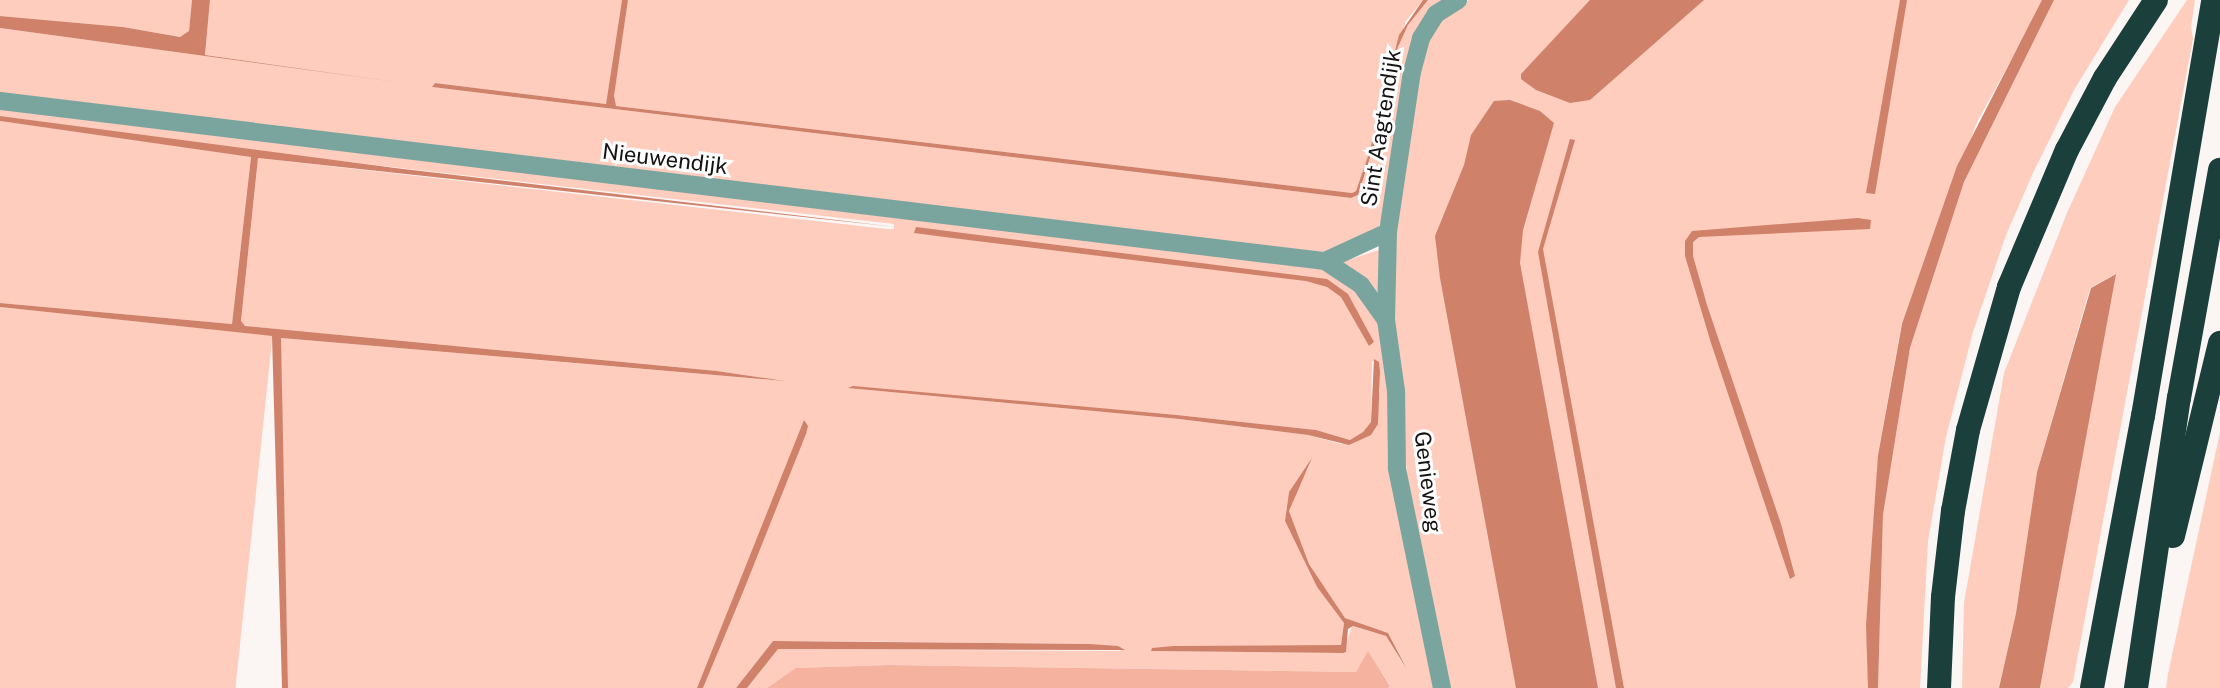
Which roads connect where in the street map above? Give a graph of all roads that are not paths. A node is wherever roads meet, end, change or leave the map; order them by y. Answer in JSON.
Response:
{"nodes":[{"id":1,"x":1458,"y":0,"type":"edge"},
{"id":2,"x":2156,"y":0,"type":"edge"},
{"id":3,"x":2213,"y":0,"type":"edge"},
{"id":4,"x":0,"y":101,"type":"edge"},
{"id":5,"x":2220,"y":170,"type":"edge"},
{"id":6,"x":1388,"y":232,"type":"junction"},
{"id":7,"x":1325,"y":261,"type":"junction"},
{"id":8,"x":1386,"y":320,"type":"junction"},
{"id":9,"x":2220,"y":343,"type":"edge"},
{"id":10,"x":2147,"y":619,"type":"junction"},
{"id":11,"x":1442,"y":688,"type":"edge"},
{"id":12,"x":1939,"y":688,"type":"edge"},
{"id":13,"x":2092,"y":688,"type":"edge"},
{"id":14,"x":2136,"y":688,"type":"edge"}],
"edges":[{"from":1,"to":6,"type":"street","name":"Sint Aagtendijk"},
{"from":2,"to":12,"type":"highway"},
{"from":3,"to":13,"type":"highway"},
{"from":4,"to":7,"type":"street","name":"Nieuwendijk"},
{"from":5,"to":10,"type":"highway"},
{"from":6,"to":7,"type":"street"},
{"from":6,"to":8,"type":"street","name":"Genieweg"},
{"from":7,"to":8,"type":"street","name":"Nieuwendijk"},
{"from":8,"to":11,"type":"street","name":"Genieweg"},
{"from":9,"to":10,"type":"highway"},
{"from":10,"to":14,"type":"highway"}]}
